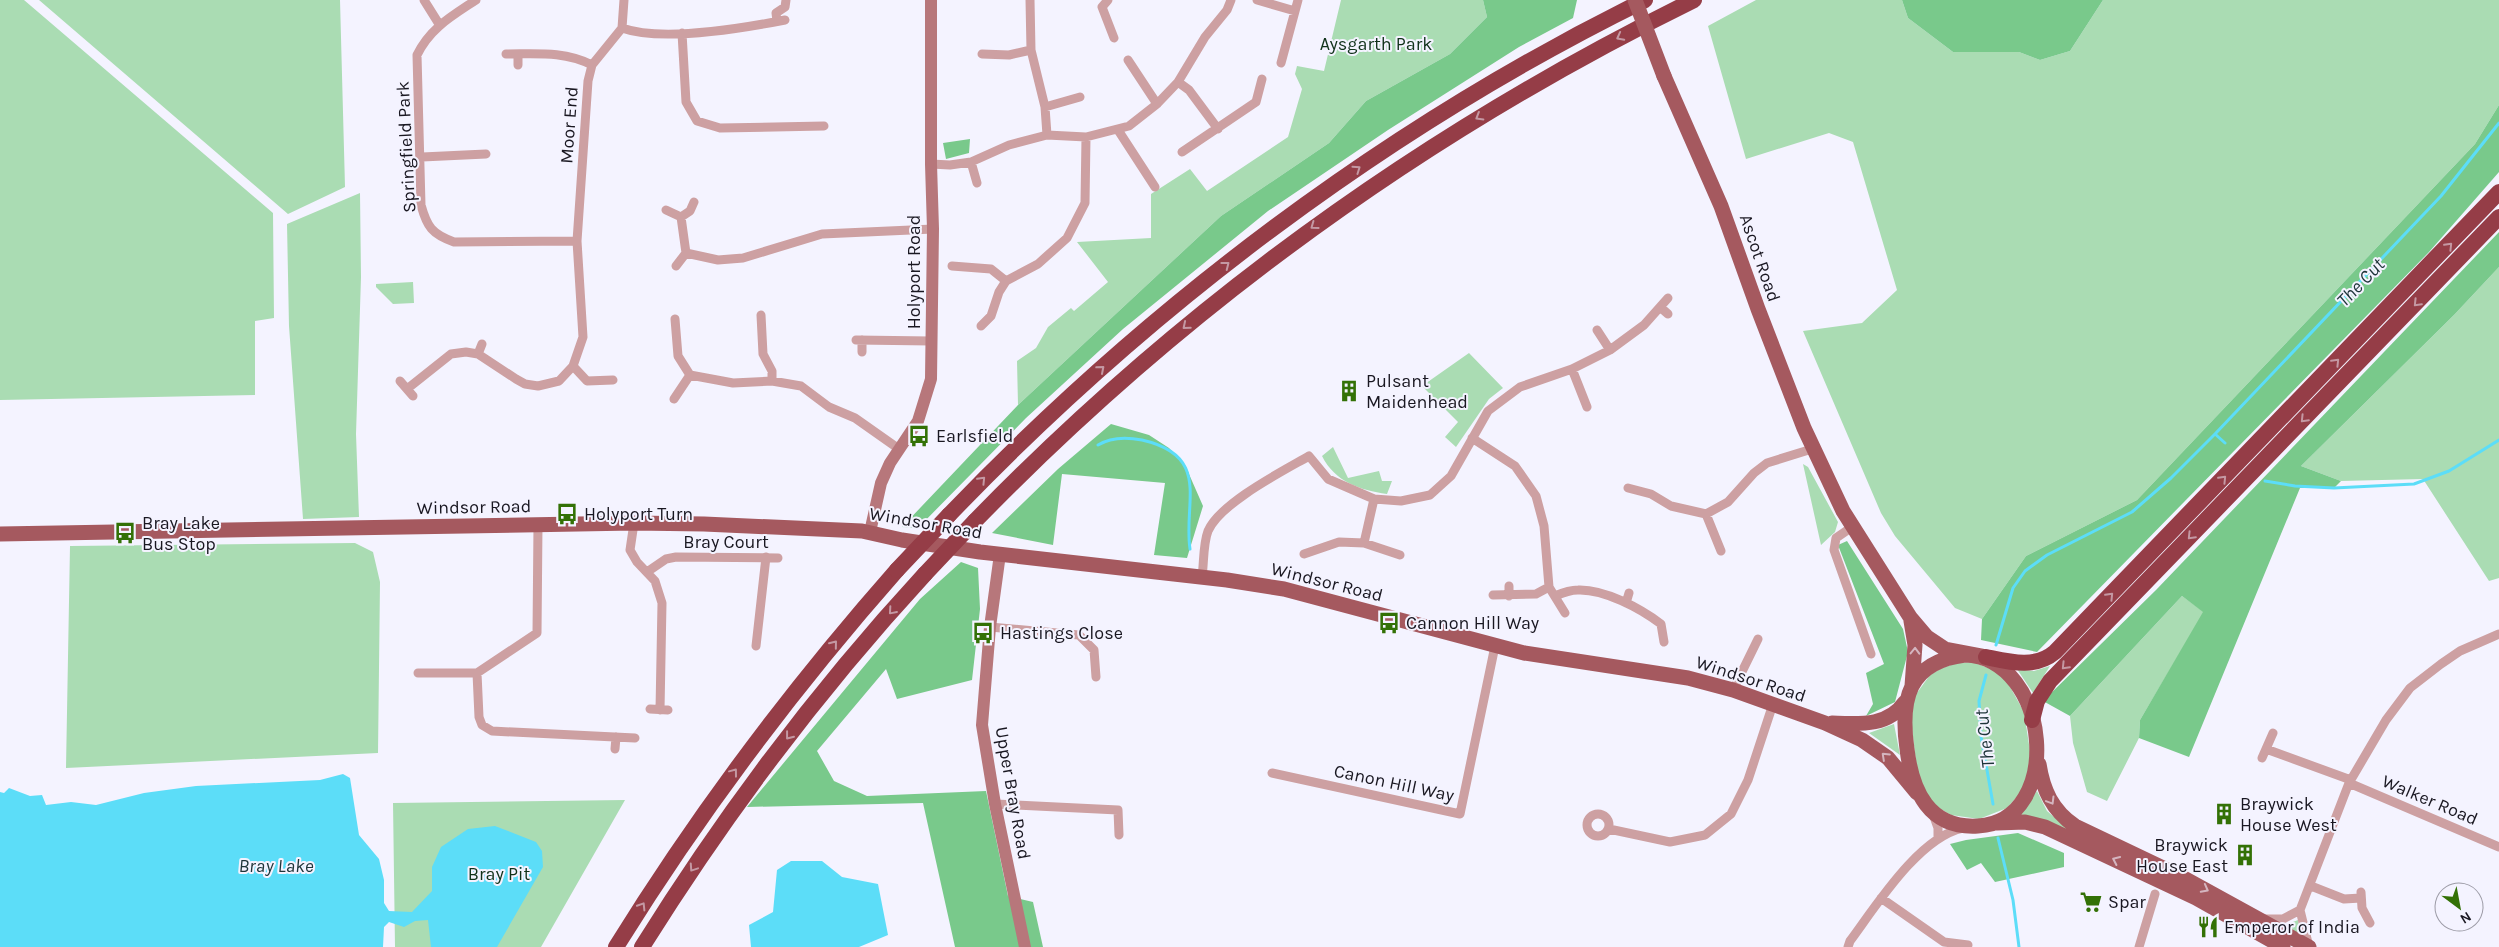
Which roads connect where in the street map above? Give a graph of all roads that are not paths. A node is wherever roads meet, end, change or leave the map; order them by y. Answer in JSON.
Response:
{"nodes":[{"id":1,"x":424,"y":0,"type":"edge"},
{"id":2,"x":476,"y":0,"type":"edge"},
{"id":3,"x":624,"y":0,"type":"edge"},
{"id":4,"x":786,"y":0,"type":"edge"},
{"id":5,"x":931,"y":0,"type":"edge"},
{"id":6,"x":1030,"y":0,"type":"edge"},
{"id":7,"x":1108,"y":0,"type":"edge"},
{"id":8,"x":1231,"y":0,"type":"edge"},
{"id":9,"x":1257,"y":0,"type":"edge"},
{"id":10,"x":1298,"y":0,"type":"edge"},
{"id":11,"x":1635,"y":0,"type":"edge"},
{"id":12,"x":1645,"y":0,"type":"edge"},
{"id":13,"x":1694,"y":0,"type":"edge"},
{"id":14,"x":1295,"y":11,"type":"junction"},
{"id":15,"x":439,"y":24,"type":"junction"},
{"id":16,"x":622,"y":28,"type":"junction"},
{"id":17,"x":682,"y":33,"type":"junction"},
{"id":18,"x":1114,"y":38,"type":"dead end"},
{"id":19,"x":1031,"y":50,"type":"junction"},
{"id":20,"x":506,"y":54,"type":"dead end"},
{"id":21,"x":518,"y":54,"type":"junction"},
{"id":22,"x":982,"y":54,"type":"dead end"},
{"id":23,"x":1128,"y":60,"type":"dead end"},
{"id":24,"x":1281,"y":63,"type":"dead end"},
{"id":25,"x":518,"y":65,"type":"dead end"},
{"id":26,"x":592,"y":65,"type":"junction"},
{"id":27,"x":1262,"y":78,"type":"dead end"},
{"id":28,"x":1178,"y":82,"type":"junction"},
{"id":29,"x":1080,"y":96,"type":"dead end"},
{"id":30,"x":1157,"y":104,"type":"junction"},
{"id":31,"x":1045,"y":107,"type":"junction"},
{"id":32,"x":824,"y":126,"type":"dead end"},
{"id":33,"x":1218,"y":129,"type":"junction"},
{"id":34,"x":1118,"y":130,"type":"junction"},
{"id":35,"x":1047,"y":136,"type":"junction"},
{"id":36,"x":1086,"y":137,"type":"junction"},
{"id":37,"x":1182,"y":152,"type":"dead end"},
{"id":38,"x":486,"y":154,"type":"dead end"},
{"id":39,"x":422,"y":157,"type":"junction"},
{"id":40,"x":971,"y":162,"type":"junction"},
{"id":41,"x":931,"y":164,"type":"junction"},
{"id":42,"x":977,"y":184,"type":"dead end"},
{"id":43,"x":1155,"y":187,"type":"dead end"},
{"id":44,"x":2499,"y":192,"type":"edge"},
{"id":45,"x":694,"y":202,"type":"dead end"},
{"id":46,"x":666,"y":210,"type":"dead end"},
{"id":47,"x":681,"y":217,"type":"junction"},
{"id":48,"x":2499,"y":217,"type":"edge"},
{"id":49,"x":933,"y":230,"type":"junction"},
{"id":50,"x":577,"y":241,"type":"junction"},
{"id":51,"x":686,"y":253,"type":"junction"},
{"id":52,"x":676,"y":266,"type":"dead end"},
{"id":53,"x":952,"y":266,"type":"dead end"},
{"id":54,"x":1006,"y":281,"type":"junction"},
{"id":55,"x":1668,"y":298,"type":"dead end"},
{"id":56,"x":1660,"y":307,"type":"junction"},
{"id":57,"x":1668,"y":314,"type":"dead end"},
{"id":58,"x":761,"y":316,"type":"dead end"},
{"id":59,"x":674,"y":319,"type":"dead end"},
{"id":60,"x":980,"y":326,"type":"dead end"},
{"id":61,"x":1597,"y":330,"type":"dead end"},
{"id":62,"x":931,"y":340,"type":"junction"},
{"id":63,"x":482,"y":344,"type":"dead end"},
{"id":64,"x":1610,"y":350,"type":"junction"},
{"id":65,"x":862,"y":352,"type":"dead end"},
{"id":66,"x":478,"y":354,"type":"junction"},
{"id":67,"x":572,"y":366,"type":"junction"},
{"id":68,"x":1572,"y":369,"type":"junction"},
{"id":69,"x":690,"y":376,"type":"junction"},
{"id":70,"x":613,"y":380,"type":"dead end"},
{"id":71,"x":400,"y":381,"type":"dead end"},
{"id":72,"x":772,"y":381,"type":"junction"},
{"id":73,"x":674,"y":400,"type":"dead end"},
{"id":74,"x":1588,"y":407,"type":"dead end"},
{"id":75,"x":1472,"y":438,"type":"junction"},
{"id":76,"x":899,"y":449,"type":"junction"},
{"id":77,"x":1812,"y":449,"type":"junction"},
{"id":78,"x":1628,"y":488,"type":"dead end"},
{"id":79,"x":1374,"y":499,"type":"junction"},
{"id":80,"x":1706,"y":514,"type":"junction"},
{"id":81,"x":634,"y":523,"type":"junction"},
{"id":82,"x":538,"y":525,"type":"junction"},
{"id":83,"x":1852,"y":527,"type":"junction"},
{"id":84,"x":870,"y":532,"type":"junction"},
{"id":85,"x":0,"y":534,"type":"edge"},
{"id":86,"x":1364,"y":543,"type":"junction"},
{"id":87,"x":1721,"y":551,"type":"dead end"},
{"id":88,"x":1000,"y":554,"type":"junction"},
{"id":89,"x":1304,"y":554,"type":"dead end"},
{"id":90,"x":1400,"y":555,"type":"dead end"},
{"id":91,"x":766,"y":557,"type":"junction"},
{"id":92,"x":778,"y":558,"type":"dead end"},
{"id":93,"x":647,"y":572,"type":"junction"},
{"id":94,"x":1202,"y":576,"type":"junction"},
{"id":95,"x":1509,"y":586,"type":"dead end"},
{"id":96,"x":1549,"y":587,"type":"junction"},
{"id":97,"x":1629,"y":593,"type":"dead end"},
{"id":98,"x":1493,"y":595,"type":"dead end"},
{"id":99,"x":1509,"y":596,"type":"junction"},
{"id":100,"x":1555,"y":596,"type":"junction"},
{"id":101,"x":1626,"y":603,"type":"junction"},
{"id":102,"x":1565,"y":613,"type":"dead end"},
{"id":103,"x":1910,"y":617,"type":"junction"},
{"id":104,"x":990,"y":626,"type":"junction"},
{"id":105,"x":2499,"y":634,"type":"edge"},
{"id":106,"x":1758,"y":639,"type":"dead end"},
{"id":107,"x":1664,"y":642,"type":"dead end"},
{"id":108,"x":756,"y":646,"type":"dead end"},
{"id":109,"x":1495,"y":646,"type":"junction"},
{"id":110,"x":1871,"y":654,"type":"dead end"},
{"id":111,"x":1984,"y":657,"type":"junction"},
{"id":112,"x":418,"y":673,"type":"dead end"},
{"id":113,"x":477,"y":673,"type":"junction"},
{"id":114,"x":1096,"y":676,"type":"dead end"},
{"id":115,"x":1912,"y":686,"type":"junction"},
{"id":116,"x":1733,"y":690,"type":"junction"},
{"id":117,"x":1905,"y":702,"type":"junction"},
{"id":118,"x":1772,"y":704,"type":"junction"},
{"id":119,"x":659,"y":710,"type":"dead end"},
{"id":120,"x":2032,"y":720,"type":"junction"},
{"id":121,"x":1826,"y":723,"type":"junction"},
{"id":122,"x":2273,"y":733,"type":"dead end"},
{"id":123,"x":616,"y":737,"type":"junction"},
{"id":124,"x":635,"y":738,"type":"dead end"},
{"id":125,"x":615,"y":749,"type":"dead end"},
{"id":126,"x":2037,"y":755,"type":"junction"},
{"id":127,"x":1272,"y":773,"type":"dead end"},
{"id":128,"x":2350,"y":781,"type":"junction"},
{"id":129,"x":1917,"y":793,"type":"junction"},
{"id":130,"x":995,"y":804,"type":"junction"},
{"id":131,"x":1929,"y":808,"type":"junction"},
{"id":132,"x":1980,"y":826,"type":"junction"},
{"id":133,"x":1609,"y":829,"type":"dead end"},
{"id":134,"x":1119,"y":835,"type":"dead end"},
{"id":135,"x":1938,"y":837,"type":"junction"},
{"id":136,"x":2499,"y":847,"type":"edge"},
{"id":137,"x":2311,"y":886,"type":"junction"},
{"id":138,"x":2155,"y":894,"type":"dead end"},
{"id":139,"x":1881,"y":898,"type":"junction"},
{"id":140,"x":2300,"y":910,"type":"junction"},
{"id":141,"x":2260,"y":919,"type":"junction"},
{"id":142,"x":2370,"y":923,"type":"dead end"},
{"id":143,"x":1968,"y":945,"type":"dead end"},
{"id":144,"x":1954,"y":946,"type":"edge"},
{"id":145,"x":616,"y":947,"type":"edge"},
{"id":146,"x":642,"y":947,"type":"edge"},
{"id":147,"x":1025,"y":947,"type":"edge"},
{"id":148,"x":1848,"y":947,"type":"edge"},
{"id":149,"x":2139,"y":947,"type":"edge"},
{"id":150,"x":2283,"y":947,"type":"edge"},
{"id":151,"x":2309,"y":947,"type":"edge"}],
"edges":[{"from":1,"to":15,"type":"street"},
{"from":2,"to":15,"type":"street","name":"Springfield Park"},
{"from":3,"to":16,"type":"street"},
{"from":4,"to":17,"type":"street"},
{"from":5,"to":41,"type":"street","name":"Holyport Road"},
{"from":6,"to":19,"type":"street"},
{"from":7,"to":18,"type":"street"},
{"from":8,"to":28,"type":"street"},
{"from":9,"to":14,"type":"street"},
{"from":10,"to":14,"type":"street"},
{"from":11,"to":77,"type":"main road","name":"Ascot Road","bridge":true},
{"from":145,"to":12,"type":"highway","one_way":true,"bridge":true},
{"from":13,"to":146,"type":"highway","one_way":true,"bridge":true},
{"from":14,"to":24,"type":"street"},
{"from":15,"to":39,"type":"street","name":"Springfield Park"},
{"from":16,"to":17,"type":"street"},
{"from":16,"to":26,"type":"street","name":"Moor End"},
{"from":17,"to":32,"type":"street"},
{"from":19,"to":22,"type":"street"},
{"from":19,"to":31,"type":"street"},
{"from":20,"to":21,"type":"street"},
{"from":21,"to":25,"type":"street"},
{"from":21,"to":26,"type":"street"},
{"from":23,"to":30,"type":"street"},
{"from":26,"to":50,"type":"street","name":"Moor End"},
{"from":27,"to":33,"type":"street"},
{"from":28,"to":30,"type":"street"},
{"from":28,"to":33,"type":"street"},
{"from":29,"to":31,"type":"street"},
{"from":30,"to":34,"type":"street"},
{"from":31,"to":35,"type":"street"},
{"from":33,"to":37,"type":"street"},
{"from":34,"to":36,"type":"street"},
{"from":34,"to":43,"type":"street"},
{"from":35,"to":36,"type":"street"},
{"from":35,"to":40,"type":"street"},
{"from":36,"to":54,"type":"street"},
{"from":38,"to":39,"type":"street"},
{"from":39,"to":50,"type":"street","name":"Springfield Park"},
{"from":40,"to":41,"type":"street"},
{"from":40,"to":42,"type":"street"},
{"from":41,"to":49,"type":"street","name":"Holyport Road"},
{"from":111,"to":44,"type":"highway","one_way":true},
{"from":45,"to":47,"type":"street"},
{"from":46,"to":47,"type":"street"},
{"from":47,"to":51,"type":"street"},
{"from":48,"to":120,"type":"highway","one_way":true},
{"from":49,"to":51,"type":"street"},
{"from":49,"to":62,"type":"street","name":"Holyport Road"},
{"from":50,"to":67,"type":"street","name":"Moor End"},
{"from":51,"to":52,"type":"street"},
{"from":53,"to":54,"type":"street"},
{"from":54,"to":60,"type":"street"},
{"from":55,"to":56,"type":"street"},
{"from":56,"to":57,"type":"street"},
{"from":56,"to":64,"type":"street"},
{"from":58,"to":72,"type":"street"},
{"from":59,"to":69,"type":"street"},
{"from":61,"to":64,"type":"street"},
{"from":62,"to":65,"type":"street"},
{"from":62,"to":76,"type":"street","name":"Holyport Road"},
{"from":63,"to":66,"type":"street"},
{"from":64,"to":68,"type":"street"},
{"from":66,"to":67,"type":"street","name":"Moor End"},
{"from":66,"to":71,"type":"street"},
{"from":67,"to":70,"type":"street"},
{"from":68,"to":74,"type":"street"},
{"from":68,"to":75,"type":"street"},
{"from":69,"to":72,"type":"street"},
{"from":69,"to":73,"type":"street"},
{"from":72,"to":76,"type":"street"},
{"from":75,"to":79,"type":"street"},
{"from":75,"to":96,"type":"street"},
{"from":76,"to":84,"type":"street","name":"Holyport Road"},
{"from":77,"to":80,"type":"street"},
{"from":77,"to":83,"type":"main road","name":"Ascot Road"},
{"from":78,"to":80,"type":"street"},
{"from":79,"to":86,"type":"street"},
{"from":79,"to":94,"type":"street"},
{"from":80,"to":87,"type":"street"},
{"from":81,"to":82,"type":"main road","name":"Windsor Road"},
{"from":81,"to":84,"type":"main road","name":"Windsor Road"},
{"from":81,"to":93,"type":"street"},
{"from":82,"to":85,"type":"main road","name":"Windsor Road"},
{"from":82,"to":113,"type":"street"},
{"from":83,"to":103,"type":"main road","name":"Ascot Road"},
{"from":83,"to":110,"type":"street"},
{"from":84,"to":88,"type":"main road","name":"Windsor Road"},
{"from":86,"to":89,"type":"street"},
{"from":86,"to":90,"type":"street"},
{"from":88,"to":94,"type":"main road","name":"Windsor Road"},
{"from":88,"to":104,"type":"street","name":"Upper Bray Road"},
{"from":91,"to":92,"type":"street","name":"Bray Court"},
{"from":91,"to":93,"type":"street","name":"Bray Court"},
{"from":91,"to":108,"type":"street"},
{"from":93,"to":119,"type":"street"},
{"from":94,"to":109,"type":"main road","name":"Windsor Road"},
{"from":95,"to":99,"type":"street"},
{"from":96,"to":99,"type":"street"},
{"from":96,"to":100,"type":"street"},
{"from":97,"to":101,"type":"street"},
{"from":98,"to":99,"type":"street"},
{"from":100,"to":101,"type":"street"},
{"from":100,"to":102,"type":"street"},
{"from":101,"to":107,"type":"street"},
{"from":103,"to":111,"type":"main road","name":"Ascot Road"},
{"from":115,"to":103,"type":"main road","name":"Ascot Road","one_way":true},
{"from":104,"to":114,"type":"street"},
{"from":104,"to":130,"type":"street","name":"Upper Bray Road"},
{"from":105,"to":128,"type":"street"},
{"from":106,"to":116,"type":"street"},
{"from":109,"to":116,"type":"main road","name":"Windsor Road"},
{"from":109,"to":127,"type":"street","name":"Canon Hill Way"},
{"from":111,"to":115,"type":"main road"},
{"from":111,"to":120,"type":"main road"},
{"from":112,"to":113,"type":"street"},
{"from":113,"to":123,"type":"street"},
{"from":115,"to":117,"type":"main road"},
{"from":116,"to":118,"type":"main road","name":"Windsor Road"},
{"from":117,"to":121,"type":"main road","name":"Windsor Road"},
{"from":117,"to":129,"type":"main road"},
{"from":118,"to":121,"type":"main road","name":"Windsor Road"},
{"from":118,"to":133,"type":"street"},
{"from":120,"to":126,"type":"main road"},
{"from":129,"to":121,"type":"main road","name":"Windsor Road","one_way":true},
{"from":122,"to":128,"type":"street","name":"Walker Road"},
{"from":123,"to":124,"type":"street"},
{"from":123,"to":125,"type":"street"},
{"from":126,"to":132,"type":"main road"},
{"from":126,"to":141,"type":"main road","one_way":true},
{"from":128,"to":136,"type":"street","name":"Walker Road"},
{"from":128,"to":137,"type":"street"},
{"from":129,"to":131,"type":"main road"},
{"from":130,"to":134,"type":"street"},
{"from":130,"to":147,"type":"street","name":"Upper Bray Road"},
{"from":131,"to":132,"type":"main road"},
{"from":131,"to":135,"type":"street"},
{"from":132,"to":135,"type":"street"},
{"from":150,"to":132,"type":"main road","one_way":true},
{"from":135,"to":139,"type":"street"},
{"from":137,"to":140,"type":"street"},
{"from":137,"to":142,"type":"street"},
{"from":138,"to":149,"type":"street"},
{"from":139,"to":144,"type":"street"},
{"from":139,"to":148,"type":"street"},
{"from":140,"to":141,"type":"street"},
{"from":140,"to":151,"type":"street"},
{"from":141,"to":151,"type":"main road"},
{"from":143,"to":144,"type":"street"}]}
